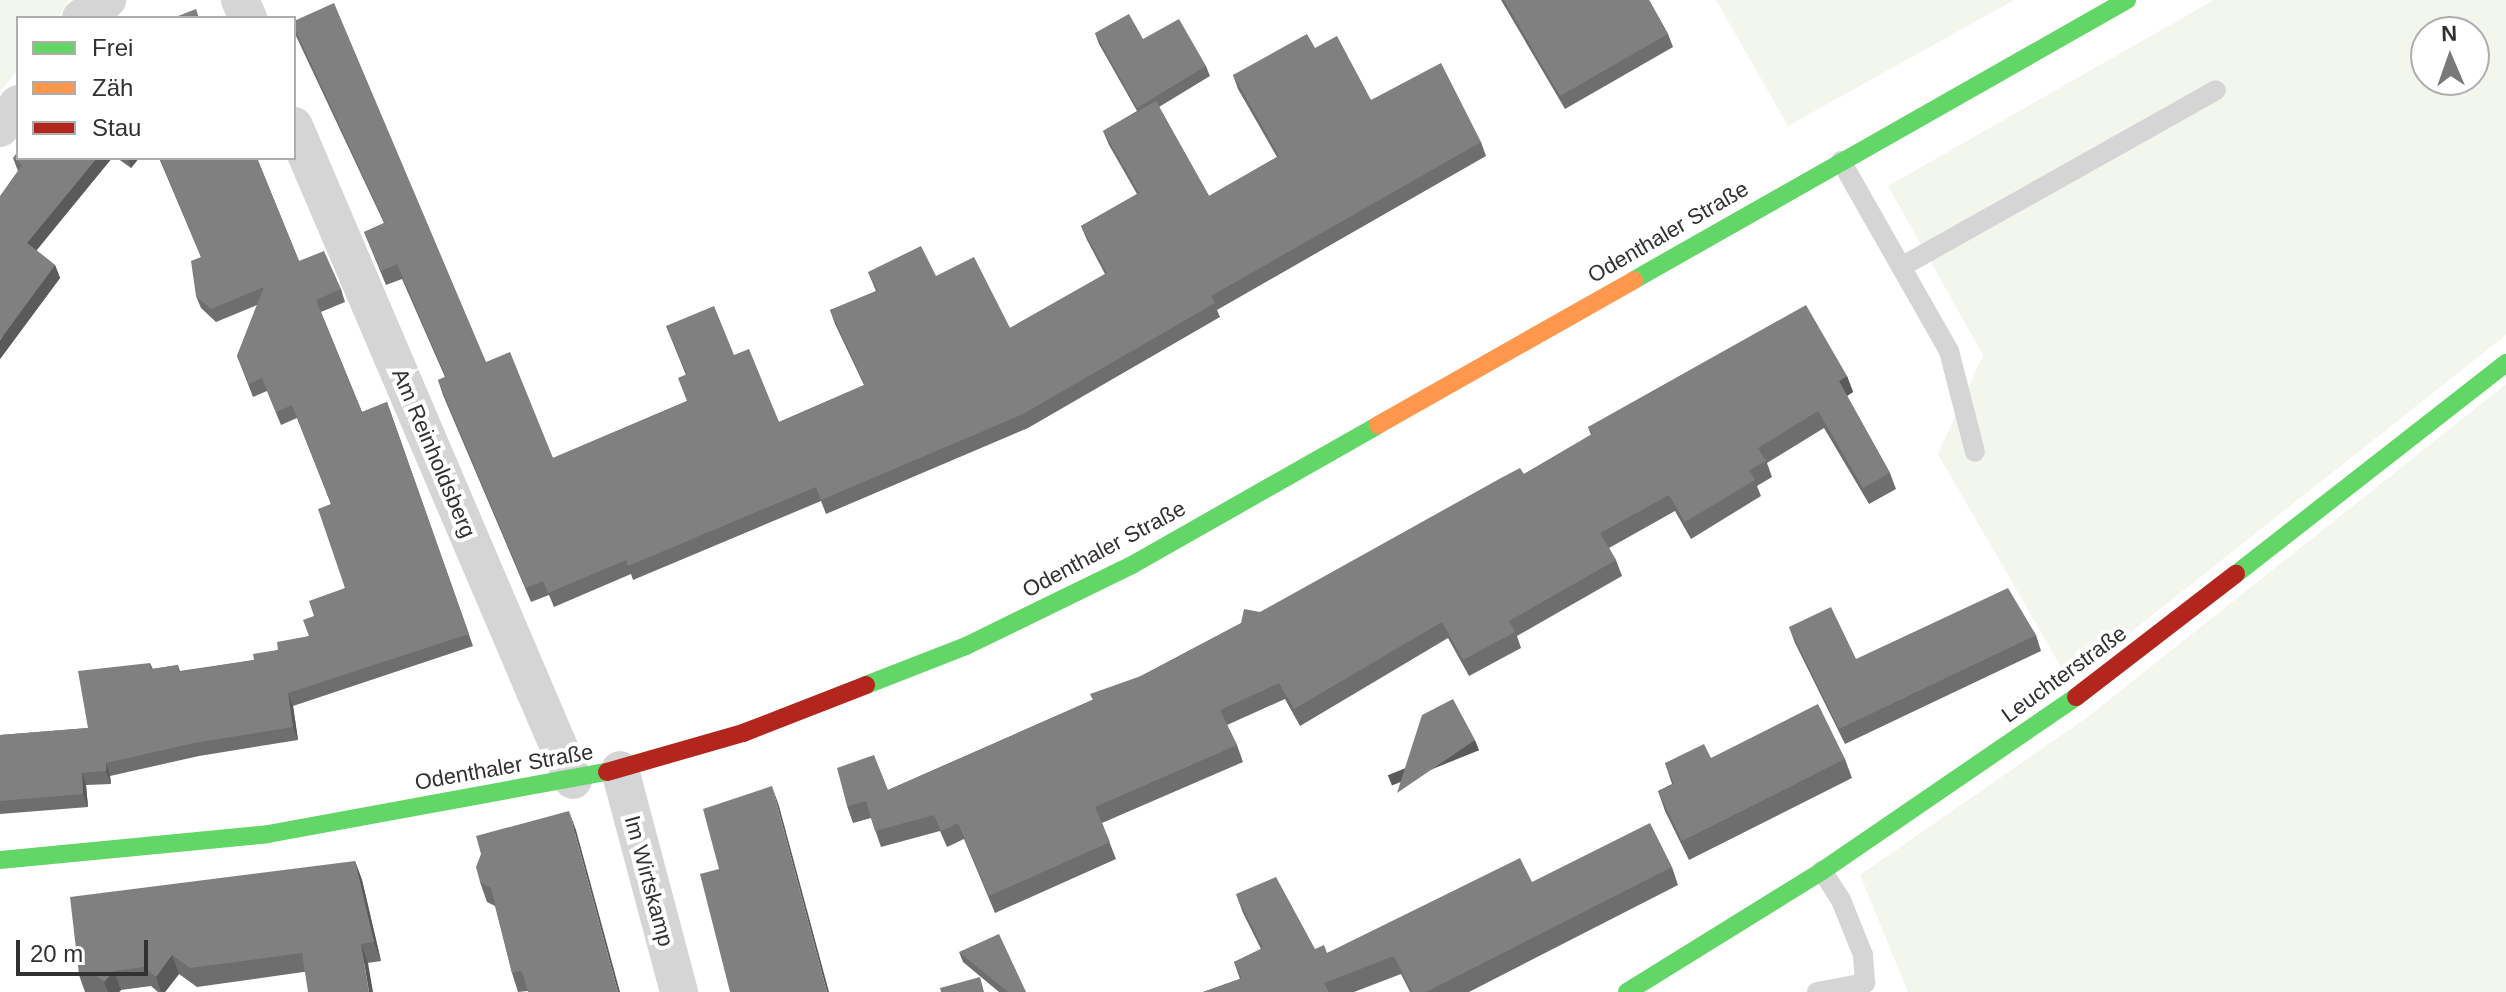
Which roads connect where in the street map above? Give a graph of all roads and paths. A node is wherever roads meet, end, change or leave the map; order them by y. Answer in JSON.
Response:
{"nodes":[{"id":1,"x":107,"y":0,"type":"edge"},
{"id":2,"x":2127,"y":0,"type":"edge"},
{"id":3,"x":84,"y":16,"type":"edge"},
{"id":4,"x":2216,"y":90,"type":"dead end"},
{"id":5,"x":16,"y":107,"type":"edge"},
{"id":6,"x":0,"y":128,"type":"edge"},
{"id":7,"x":296,"y":131,"type":"edge"},
{"id":8,"x":1841,"y":161,"type":"junction"},
{"id":9,"x":1901,"y":267,"type":"junction"},
{"id":10,"x":2506,"y":363,"type":"edge"},
{"id":11,"x":1975,"y":452,"type":"dead end"},
{"id":12,"x":620,"y":770,"type":"junction"},
{"id":13,"x":573,"y":780,"type":"junction"},
{"id":14,"x":0,"y":860,"type":"edge"},
{"id":15,"x":1822,"y":871,"type":"junction"},
{"id":16,"x":679,"y":992,"type":"edge"},
{"id":17,"x":1627,"y":992,"type":"edge"},
{"id":18,"x":1817,"y":992,"type":"edge"}],
"edges":[{"from":1,"to":3,"type":"street"},
{"from":2,"to":8,"type":"main road","name":"Odenthaler Straße"},
{"from":4,"to":9,"type":"lane"},
{"from":5,"to":6,"type":"street"},
{"from":7,"to":13,"type":"street","name":"Am Reinholdsberg"},
{"from":8,"to":9,"type":"lane"},
{"from":8,"to":12,"type":"main road","name":"Odenthaler Straße"},
{"from":9,"to":11,"type":"lane"},
{"from":10,"to":15,"type":"main road","name":"Leuchterstraße"},
{"from":12,"to":13,"type":"main road","name":"Odenthaler Straße"},
{"from":12,"to":16,"type":"street","name":"Im Wirtskamp"},
{"from":13,"to":14,"type":"main road","name":"Odenthaler Straße"},
{"from":15,"to":17,"type":"main road","name":"Leuchterstraße"},
{"from":15,"to":18,"type":"lane"}]}
